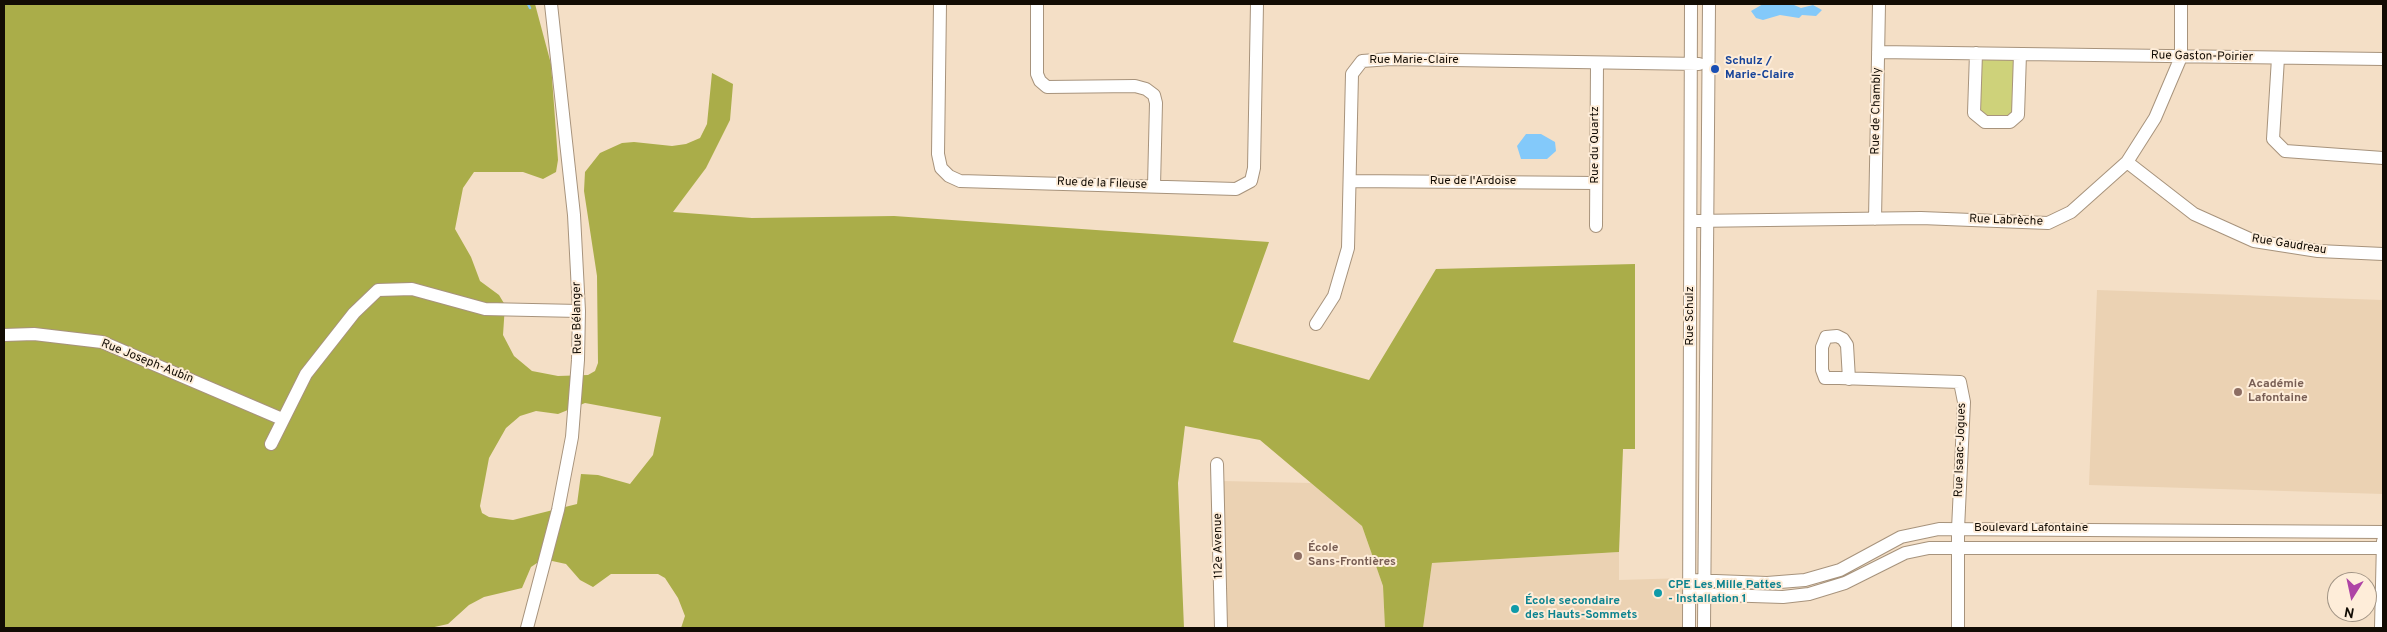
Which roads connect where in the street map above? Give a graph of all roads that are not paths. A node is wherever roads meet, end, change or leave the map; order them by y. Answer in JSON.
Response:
{"nodes":[{"id":1,"x":551,"y":4,"type":"edge"},
{"id":2,"x":940,"y":4,"type":"edge"},
{"id":3,"x":1037,"y":4,"type":"edge"},
{"id":4,"x":1257,"y":4,"type":"edge"},
{"id":5,"x":1691,"y":4,"type":"edge"},
{"id":6,"x":1709,"y":4,"type":"edge"},
{"id":7,"x":1879,"y":4,"type":"edge"},
{"id":8,"x":2181,"y":4,"type":"edge"},
{"id":9,"x":1878,"y":52,"type":"junction"},
{"id":10,"x":1976,"y":53,"type":"junction"},
{"id":11,"x":2020,"y":54,"type":"junction"},
{"id":12,"x":2181,"y":57,"type":"junction"},
{"id":13,"x":2278,"y":58,"type":"junction"},
{"id":14,"x":2383,"y":59,"type":"edge"},
{"id":15,"x":1597,"y":63,"type":"junction"},
{"id":16,"x":1691,"y":64,"type":"junction"},
{"id":17,"x":1708,"y":64,"type":"junction"},
{"id":18,"x":2383,"y":158,"type":"edge"},
{"id":19,"x":2127,"y":162,"type":"junction"},
{"id":20,"x":1350,"y":182,"type":"junction"},
{"id":21,"x":1596,"y":183,"type":"junction"},
{"id":22,"x":1154,"y":186,"type":"junction"},
{"id":23,"x":1875,"y":219,"type":"junction"},
{"id":24,"x":1692,"y":221,"type":"junction"},
{"id":25,"x":1708,"y":221,"type":"junction"},
{"id":26,"x":1596,"y":226,"type":"dead end"},
{"id":27,"x":2383,"y":254,"type":"edge"},
{"id":28,"x":579,"y":311,"type":"junction"},
{"id":29,"x":1316,"y":324,"type":"dead end"},
{"id":30,"x":4,"y":335,"type":"edge"},
{"id":31,"x":1849,"y":379,"type":"dead end"},
{"id":32,"x":282,"y":419,"type":"junction"},
{"id":33,"x":272,"y":444,"type":"dead end"},
{"id":34,"x":1217,"y":464,"type":"dead end"},
{"id":35,"x":1958,"y":529,"type":"junction"},
{"id":36,"x":2383,"y":532,"type":"edge"},
{"id":37,"x":1958,"y":547,"type":"junction"},
{"id":38,"x":2383,"y":548,"type":"edge"},
{"id":39,"x":1690,"y":580,"type":"junction"},
{"id":40,"x":1703,"y":587,"type":"junction"},
{"id":41,"x":1690,"y":594,"type":"junction"},
{"id":42,"x":527,"y":628,"type":"edge"},
{"id":43,"x":1221,"y":628,"type":"edge"},
{"id":44,"x":1689,"y":628,"type":"edge"},
{"id":45,"x":1704,"y":628,"type":"edge"},
{"id":46,"x":1958,"y":628,"type":"edge"},
{"id":47,"x":2381,"y":628,"type":"edge"}],
"edges":[{"from":1,"to":28,"type":"street","name":"Rue Bélanger"},
{"from":2,"to":22,"type":"street","name":"Rue de la Fileuse"},
{"from":3,"to":22,"type":"street"},
{"from":4,"to":22,"type":"street","name":"Rue de la Fileuse"},
{"from":5,"to":16,"type":"street","name":"Rue Schulz"},
{"from":6,"to":17,"type":"street","name":"Rue Schulz"},
{"from":7,"to":9,"type":"street","name":"Rue de Chambly"},
{"from":8,"to":12,"type":"street","name":"Rue Labrèche"},
{"from":9,"to":10,"type":"street","name":"Rue Gaston-Poirier"},
{"from":9,"to":23,"type":"street","name":"Rue de Chambly"},
{"from":10,"to":11,"type":"street","name":"Rue Gaston-Poirier"},
{"from":10,"to":11,"type":"street"},
{"from":11,"to":12,"type":"street","name":"Rue Gaston-Poirier"},
{"from":12,"to":13,"type":"street","name":"Rue Gaston-Poirier"},
{"from":12,"to":19,"type":"street","name":"Rue Labrèche"},
{"from":13,"to":14,"type":"street","name":"Rue Gaston-Poirier"},
{"from":13,"to":18,"type":"street"},
{"from":15,"to":16,"type":"street","name":"Rue Marie-Claire"},
{"from":15,"to":20,"type":"street","name":"Rue Marie-Claire"},
{"from":15,"to":21,"type":"street","name":"Rue du Quartz"},
{"from":16,"to":17,"type":"street","name":"Rue Marie-Claire"},
{"from":16,"to":24,"type":"street","name":"Rue Schulz"},
{"from":17,"to":25,"type":"street","name":"Rue Schulz"},
{"from":19,"to":23,"type":"street","name":"Rue Labrèche"},
{"from":19,"to":27,"type":"street","name":"Rue Gaudreau"},
{"from":20,"to":21,"type":"street","name":"Rue de l'Ardoise"},
{"from":20,"to":29,"type":"street","name":"Rue Marie-Claire"},
{"from":21,"to":26,"type":"street","name":"Rue du Quartz"},
{"from":23,"to":25,"type":"street","name":"Rue Labrèche"},
{"from":24,"to":25,"type":"street","name":"Rue Labrèche"},
{"from":24,"to":39,"type":"street","name":"Rue Schulz"},
{"from":25,"to":40,"type":"street","name":"Rue Schulz"},
{"from":28,"to":32,"type":"street"},
{"from":28,"to":42,"type":"street","name":"Rue Bélanger"},
{"from":30,"to":32,"type":"street","name":"Rue Joseph-Aubin"},
{"from":31,"to":35,"type":"street","name":"Rue Isaac-Jogues"},
{"from":32,"to":33,"type":"street"},
{"from":34,"to":43,"type":"street","name":"112e Avenue"},
{"from":35,"to":36,"type":"street","name":"Boulevard Lafontaine"},
{"from":35,"to":37,"type":"street","name":"Rue Isaac-Jogues"},
{"from":35,"to":40,"type":"street","name":"Boulevard Lafontaine"},
{"from":36,"to":38,"type":"street"},
{"from":37,"to":38,"type":"street","name":"Boulevard Lafontaine"},
{"from":37,"to":40,"type":"street","name":"Boulevard Lafontaine"},
{"from":37,"to":46,"type":"street","name":"Rue Isaac-Jogues"},
{"from":38,"to":47,"type":"street"},
{"from":39,"to":40,"type":"street","name":"Boulevard Lafontaine"},
{"from":39,"to":41,"type":"street","name":"Rue Schulz"},
{"from":40,"to":41,"type":"street","name":"Boulevard Lafontaine"},
{"from":40,"to":45,"type":"street","name":"Rue Schulz"},
{"from":41,"to":44,"type":"street","name":"Rue Schulz"}]}
